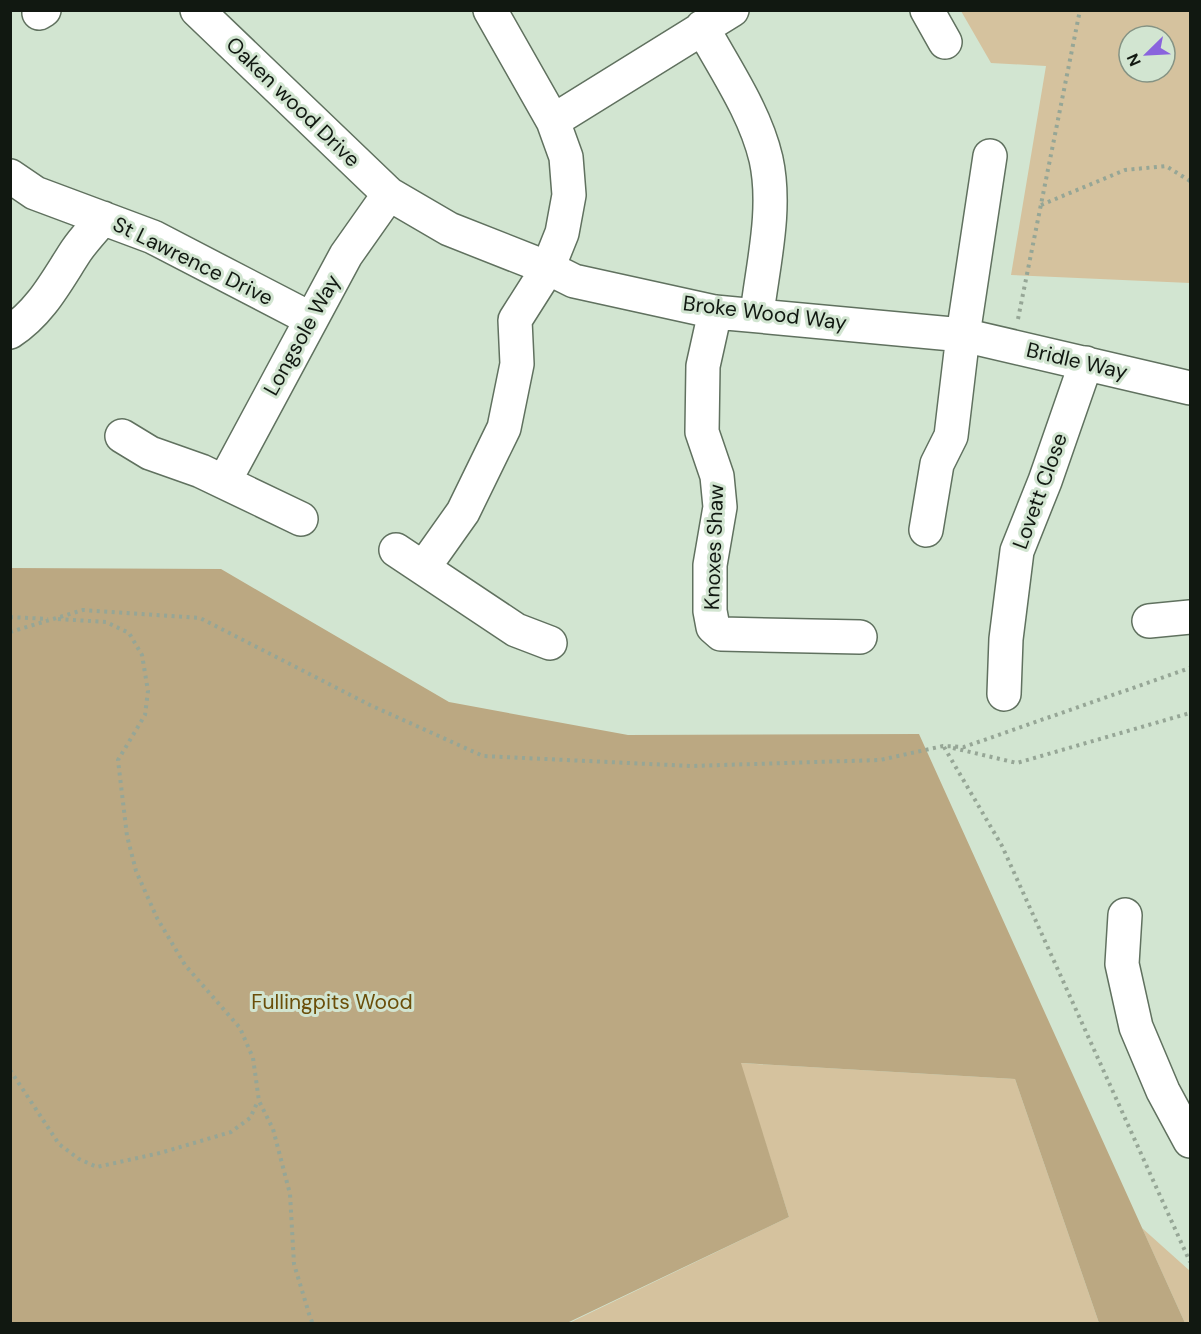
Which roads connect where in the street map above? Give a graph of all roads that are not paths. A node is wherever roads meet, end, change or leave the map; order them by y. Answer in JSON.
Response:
{"nodes":[{"id":1,"x":197,"y":10,"type":"edge"},
{"id":2,"x":490,"y":10,"type":"edge"},
{"id":3,"x":732,"y":10,"type":"edge"},
{"id":4,"x":927,"y":10,"type":"edge"},
{"id":5,"x":702,"y":27,"type":"junction"},
{"id":6,"x":945,"y":42,"type":"dead end"},
{"id":7,"x":553,"y":122,"type":"junction"},
{"id":8,"x":990,"y":156,"type":"dead end"},
{"id":9,"x":10,"y":176,"type":"edge"},
{"id":10,"x":389,"y":194,"type":"junction"},
{"id":11,"x":103,"y":218,"type":"junction"},
{"id":12,"x":548,"y":268,"type":"junction"},
{"id":13,"x":715,"y":312,"type":"junction"},
{"id":14,"x":757,"y":314,"type":"junction"},
{"id":15,"x":311,"y":319,"type":"junction"},
{"id":16,"x":10,"y":332,"type":"edge"},
{"id":17,"x":957,"y":334,"type":"junction"},
{"id":18,"x":1086,"y":363,"type":"junction"},
{"id":19,"x":1191,"y":388,"type":"edge"},
{"id":20,"x":122,"y":436,"type":"dead end"},
{"id":21,"x":224,"y":482,"type":"junction"},
{"id":22,"x":301,"y":519,"type":"dead end"},
{"id":23,"x":926,"y":530,"type":"dead end"},
{"id":24,"x":396,"y":550,"type":"dead end"},
{"id":25,"x":424,"y":567,"type":"junction"},
{"id":26,"x":1191,"y":617,"type":"edge"},
{"id":27,"x":1149,"y":621,"type":"dead end"},
{"id":28,"x":860,"y":637,"type":"dead end"},
{"id":29,"x":550,"y":643,"type":"dead end"},
{"id":30,"x":1004,"y":694,"type":"dead end"},
{"id":31,"x":1125,"y":915,"type":"dead end"},
{"id":32,"x":1191,"y":1141,"type":"edge"}],
"edges":[{"from":1,"to":10,"type":"street","name":"Oaken wood Drive"},
{"from":2,"to":7,"type":"street"},
{"from":3,"to":5,"type":"street"},
{"from":4,"to":6,"type":"street"},
{"from":5,"to":7,"type":"street"},
{"from":5,"to":14,"type":"street"},
{"from":7,"to":12,"type":"street"},
{"from":8,"to":17,"type":"street"},
{"from":9,"to":11,"type":"street","name":"St Lawrence Drive"},
{"from":10,"to":12,"type":"street"},
{"from":10,"to":15,"type":"street","name":"Longsole Way"},
{"from":11,"to":15,"type":"street","name":"St Lawrence Drive"},
{"from":11,"to":16,"type":"street"},
{"from":12,"to":13,"type":"street","name":"Broke Wood Way"},
{"from":12,"to":25,"type":"street"},
{"from":13,"to":14,"type":"street","name":"Broke Wood Way"},
{"from":13,"to":28,"type":"street","name":"Knoxes Shaw"},
{"from":14,"to":17,"type":"street","name":"Broke Wood Way"},
{"from":15,"to":21,"type":"street","name":"Longsole Way"},
{"from":17,"to":18,"type":"street","name":"Bridle Way"},
{"from":17,"to":23,"type":"street"},
{"from":18,"to":19,"type":"street","name":"Bridle Way"},
{"from":18,"to":30,"type":"street","name":"Lovett Close"},
{"from":20,"to":21,"type":"street"},
{"from":21,"to":22,"type":"street"},
{"from":24,"to":25,"type":"street"},
{"from":25,"to":29,"type":"street"},
{"from":26,"to":27,"type":"street"},
{"from":31,"to":32,"type":"street"}]}
